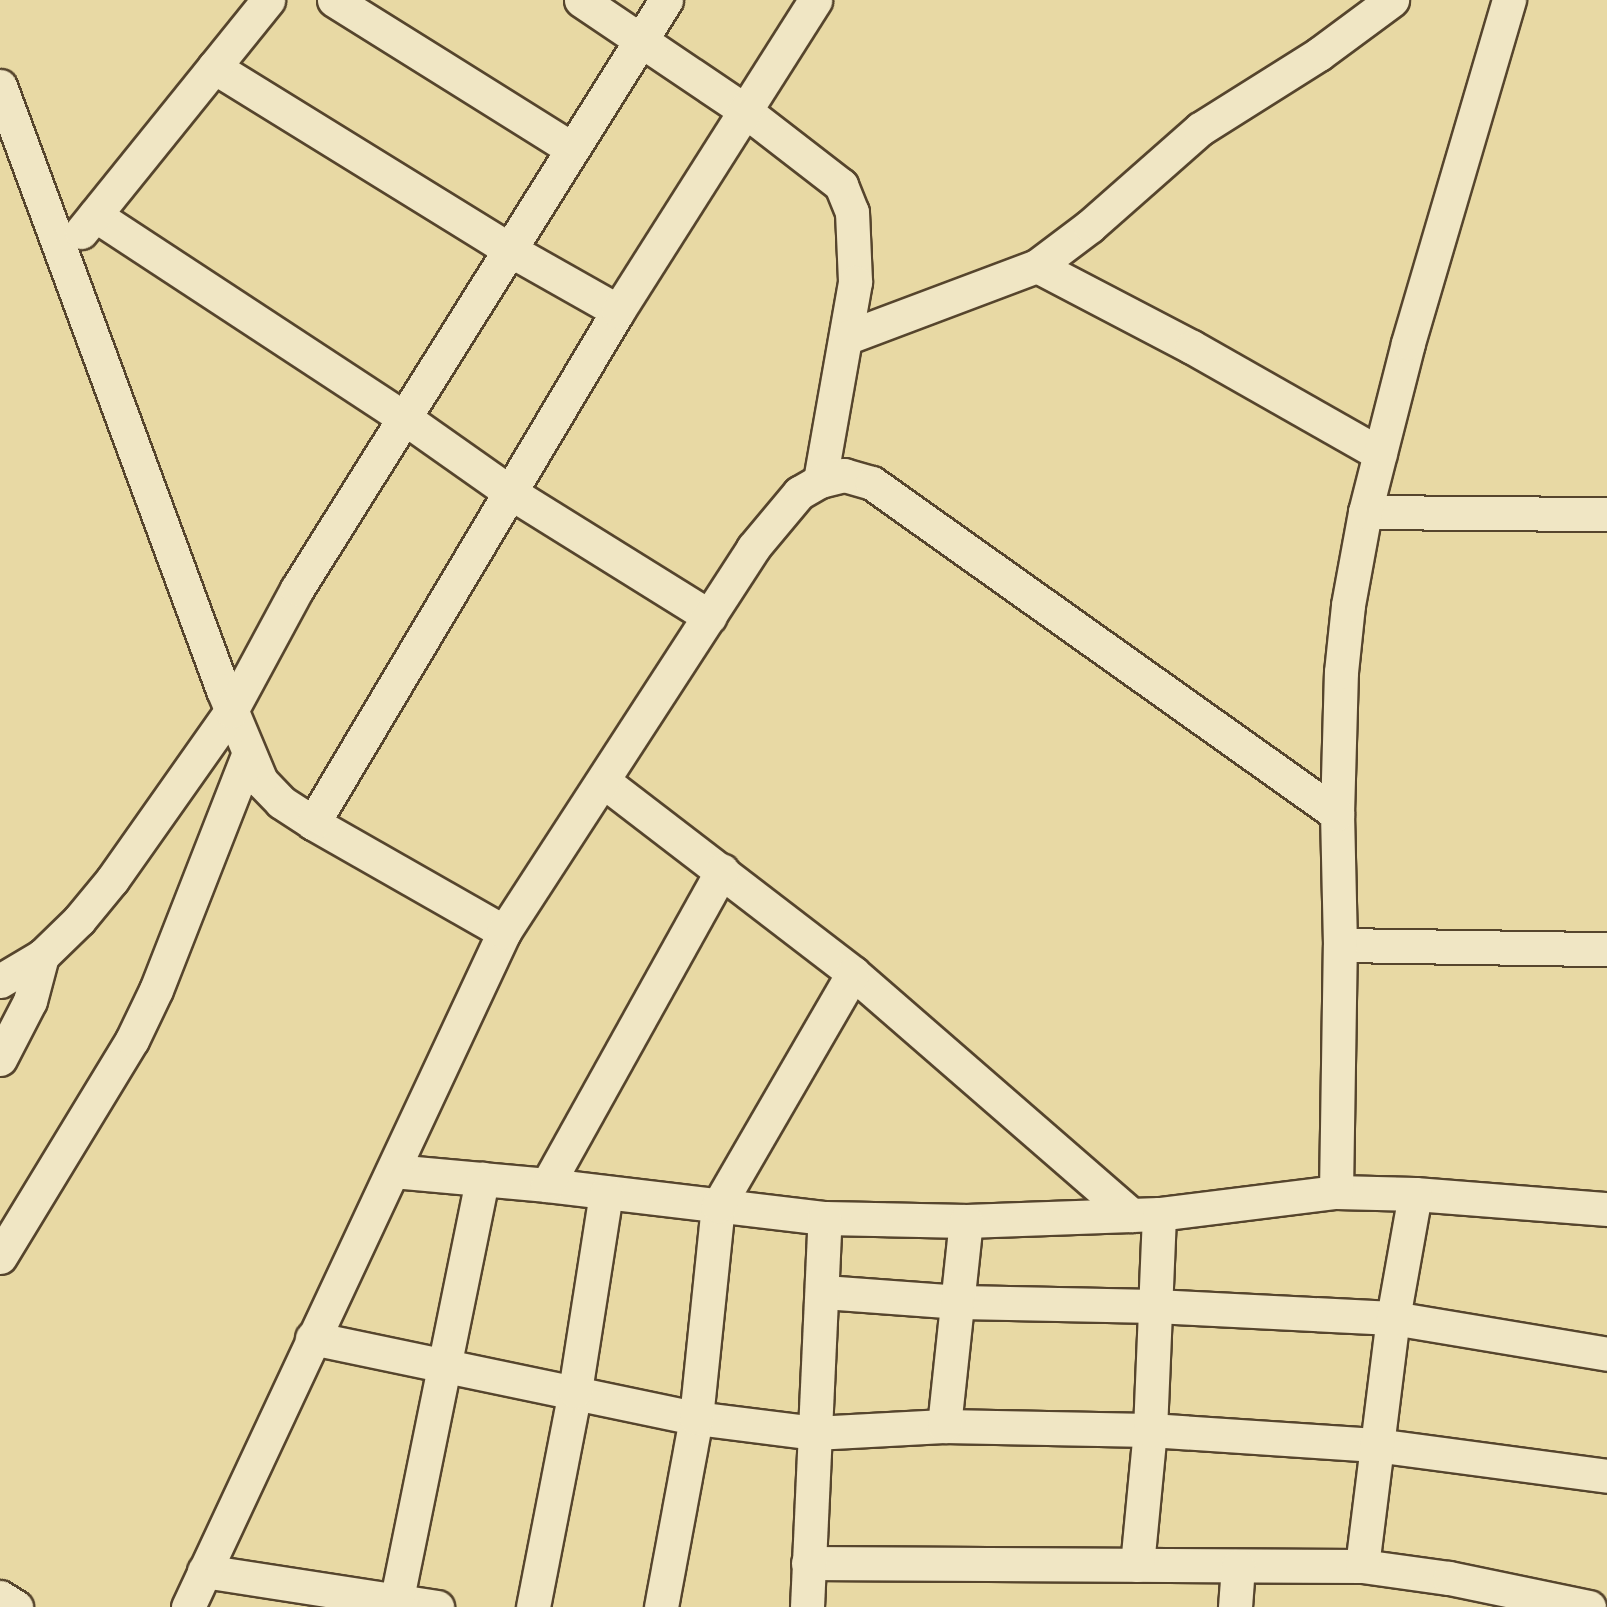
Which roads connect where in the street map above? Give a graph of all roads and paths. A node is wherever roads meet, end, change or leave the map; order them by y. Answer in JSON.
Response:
{"nodes":[{"id":1,"x":268,"y":0,"type":"edge"},
{"id":2,"x":334,"y":0,"type":"edge"},
{"id":3,"x":581,"y":0,"type":"edge"},
{"id":4,"x":666,"y":0,"type":"edge"},
{"id":5,"x":815,"y":0,"type":"edge"},
{"id":6,"x":1392,"y":0,"type":"edge"},
{"id":7,"x":1509,"y":0,"type":"edge"},
{"id":8,"x":640,"y":39,"type":"junction"},
{"id":9,"x":214,"y":67,"type":"junction"},
{"id":10,"x":0,"y":86,"type":"edge"},
{"id":11,"x":744,"y":110,"type":"junction"},
{"id":12,"x":572,"y":149,"type":"junction"},
{"id":13,"x":94,"y":215,"type":"junction"},
{"id":14,"x":510,"y":250,"type":"junction"},
{"id":15,"x":63,"y":254,"type":"junction"},
{"id":16,"x":1037,"y":266,"type":"junction"},
{"id":17,"x":618,"y":312,"type":"junction"},
{"id":18,"x":848,"y":337,"type":"junction"},
{"id":19,"x":406,"y":418,"type":"junction"},
{"id":20,"x":1380,"y":454,"type":"junction"},
{"id":21,"x":820,"y":481,"type":"junction"},
{"id":22,"x":511,"y":493,"type":"junction"},
{"id":23,"x":1365,"y":512,"type":"junction"},
{"id":24,"x":1607,"y":514,"type":"edge"},
{"id":25,"x":710,"y":617,"type":"junction"},
{"id":26,"x":231,"y":711,"type":"junction"},
{"id":27,"x":248,"y":755,"type":"junction"},
{"id":28,"x":603,"y":781,"type":"junction"},
{"id":29,"x":1337,"y":814,"type":"junction"},
{"id":30,"x":313,"y":823,"type":"junction"},
{"id":31,"x":722,"y":870,"type":"junction"},
{"id":32,"x":504,"y":933,"type":"junction"},
{"id":33,"x":1340,"y":945,"type":"junction"},
{"id":34,"x":1607,"y":949,"type":"edge"},
{"id":35,"x":42,"y":956,"type":"junction"},
{"id":36,"x":853,"y":974,"type":"junction"},
{"id":37,"x":0,"y":981,"type":"edge"},
{"id":38,"x":0,"y":1059,"type":"edge"},
{"id":39,"x":393,"y":1171,"type":"junction"},
{"id":40,"x":482,"y":1179,"type":"junction"},
{"id":41,"x":547,"y":1185,"type":"junction"},
{"id":42,"x":606,"y":1192,"type":"junction"},
{"id":43,"x":1336,"y":1192,"type":"junction"},
{"id":44,"x":1415,"y":1194,"type":"junction"},
{"id":45,"x":717,"y":1206,"type":"junction"},
{"id":46,"x":1607,"y":1209,"type":"edge"},
{"id":47,"x":1145,"y":1214,"type":"junction"},
{"id":48,"x":825,"y":1218,"type":"junction"},
{"id":49,"x":966,"y":1221,"type":"junction"},
{"id":50,"x":0,"y":1257,"type":"edge"},
{"id":51,"x":824,"y":1292,"type":"junction"},
{"id":52,"x":960,"y":1302,"type":"junction"},
{"id":53,"x":1155,"y":1306,"type":"junction"},
{"id":54,"x":1393,"y":1317,"type":"junction"},
{"id":55,"x":312,"y":1338,"type":"junction"},
{"id":56,"x":1607,"y":1354,"type":"edge"},
{"id":57,"x":443,"y":1366,"type":"junction"},
{"id":58,"x":574,"y":1391,"type":"junction"},
{"id":59,"x":696,"y":1418,"type":"junction"},
{"id":60,"x":944,"y":1426,"type":"junction"},
{"id":61,"x":1150,"y":1430,"type":"junction"},
{"id":62,"x":814,"y":1433,"type":"junction"},
{"id":63,"x":1376,"y":1445,"type":"junction"},
{"id":64,"x":1607,"y":1476,"type":"edge"},
{"id":65,"x":808,"y":1563,"type":"junction"},
{"id":66,"x":1137,"y":1565,"type":"junction"},
{"id":67,"x":1238,"y":1566,"type":"junction"},
{"id":68,"x":1362,"y":1566,"type":"junction"},
{"id":69,"x":204,"y":1571,"type":"junction"},
{"id":70,"x":0,"y":1597,"type":"edge"},
{"id":71,"x":397,"y":1598,"type":"junction"},
{"id":72,"x":433,"y":1606,"type":"edge"},
{"id":73,"x":16,"y":1607,"type":"edge"},
{"id":74,"x":188,"y":1607,"type":"edge"},
{"id":75,"x":533,"y":1607,"type":"edge"},
{"id":76,"x":661,"y":1607,"type":"edge"},
{"id":77,"x":807,"y":1607,"type":"edge"},
{"id":78,"x":1235,"y":1607,"type":"edge"},
{"id":79,"x":1589,"y":1607,"type":"edge"}],
"edges":[{"from":1,"to":9,"type":"street"},
{"from":2,"to":12,"type":"street"},
{"from":3,"to":8,"type":"street"},
{"from":4,"to":8,"type":"street"},
{"from":5,"to":11,"type":"street"},
{"from":6,"to":16,"type":"street"},
{"from":7,"to":20,"type":"street"},
{"from":8,"to":11,"type":"street"},
{"from":8,"to":12,"type":"street"},
{"from":9,"to":13,"type":"street"},
{"from":9,"to":14,"type":"street"},
{"from":10,"to":15,"type":"street"},
{"from":11,"to":17,"type":"street"},
{"from":11,"to":18,"type":"street"},
{"from":12,"to":14,"type":"street"},
{"from":13,"to":15,"type":"street"},
{"from":13,"to":19,"type":"street"},
{"from":14,"to":17,"type":"street"},
{"from":14,"to":19,"type":"street"},
{"from":15,"to":26,"type":"street"},
{"from":16,"to":18,"type":"street"},
{"from":16,"to":20,"type":"street"},
{"from":17,"to":22,"type":"street"},
{"from":18,"to":21,"type":"street"},
{"from":19,"to":22,"type":"street"},
{"from":19,"to":26,"type":"street"},
{"from":20,"to":23,"type":"street"},
{"from":21,"to":25,"type":"street"},
{"from":21,"to":29,"type":"street"},
{"from":22,"to":25,"type":"street"},
{"from":22,"to":30,"type":"street"},
{"from":23,"to":24,"type":"street"},
{"from":23,"to":29,"type":"street"},
{"from":25,"to":28,"type":"street"},
{"from":26,"to":27,"type":"street"},
{"from":26,"to":35,"type":"street"},
{"from":27,"to":30,"type":"street"},
{"from":27,"to":50,"type":"street"},
{"from":28,"to":31,"type":"street"},
{"from":28,"to":32,"type":"street"},
{"from":29,"to":33,"type":"street"},
{"from":30,"to":32,"type":"street"},
{"from":31,"to":36,"type":"street"},
{"from":31,"to":41,"type":"street"},
{"from":32,"to":39,"type":"street"},
{"from":33,"to":34,"type":"street"},
{"from":33,"to":43,"type":"street"},
{"from":35,"to":37,"type":"street"},
{"from":35,"to":38,"type":"street"},
{"from":36,"to":45,"type":"street"},
{"from":36,"to":47,"type":"street"},
{"from":39,"to":40,"type":"street"},
{"from":39,"to":55,"type":"street"},
{"from":40,"to":41,"type":"street"},
{"from":40,"to":57,"type":"street"},
{"from":41,"to":42,"type":"street"},
{"from":42,"to":45,"type":"street"},
{"from":42,"to":58,"type":"street"},
{"from":43,"to":44,"type":"street"},
{"from":43,"to":47,"type":"street"},
{"from":44,"to":46,"type":"street"},
{"from":44,"to":54,"type":"street"},
{"from":45,"to":48,"type":"street"},
{"from":45,"to":59,"type":"street"},
{"from":47,"to":49,"type":"street"},
{"from":47,"to":53,"type":"street"},
{"from":48,"to":49,"type":"street"},
{"from":48,"to":51,"type":"street"},
{"from":49,"to":52,"type":"street"},
{"from":51,"to":52,"type":"street"},
{"from":51,"to":62,"type":"street"},
{"from":52,"to":53,"type":"street"},
{"from":52,"to":60,"type":"street"},
{"from":53,"to":54,"type":"street"},
{"from":53,"to":61,"type":"street"},
{"from":54,"to":56,"type":"street"},
{"from":54,"to":63,"type":"street"},
{"from":55,"to":57,"type":"street"},
{"from":55,"to":69,"type":"street"},
{"from":57,"to":58,"type":"street"},
{"from":57,"to":71,"type":"street"},
{"from":58,"to":59,"type":"street"},
{"from":58,"to":75,"type":"street"},
{"from":59,"to":62,"type":"street"},
{"from":59,"to":76,"type":"street"},
{"from":60,"to":61,"type":"street"},
{"from":60,"to":62,"type":"street"},
{"from":61,"to":63,"type":"street"},
{"from":61,"to":66,"type":"street"},
{"from":62,"to":65,"type":"street"},
{"from":63,"to":64,"type":"street"},
{"from":63,"to":68,"type":"street"},
{"from":65,"to":66,"type":"street"},
{"from":65,"to":77,"type":"street"},
{"from":66,"to":67,"type":"street"},
{"from":67,"to":68,"type":"street"},
{"from":67,"to":78,"type":"street"},
{"from":68,"to":79,"type":"street"},
{"from":69,"to":71,"type":"street"},
{"from":69,"to":74,"type":"street"},
{"from":70,"to":73,"type":"street"},
{"from":71,"to":72,"type":"street"}]}
